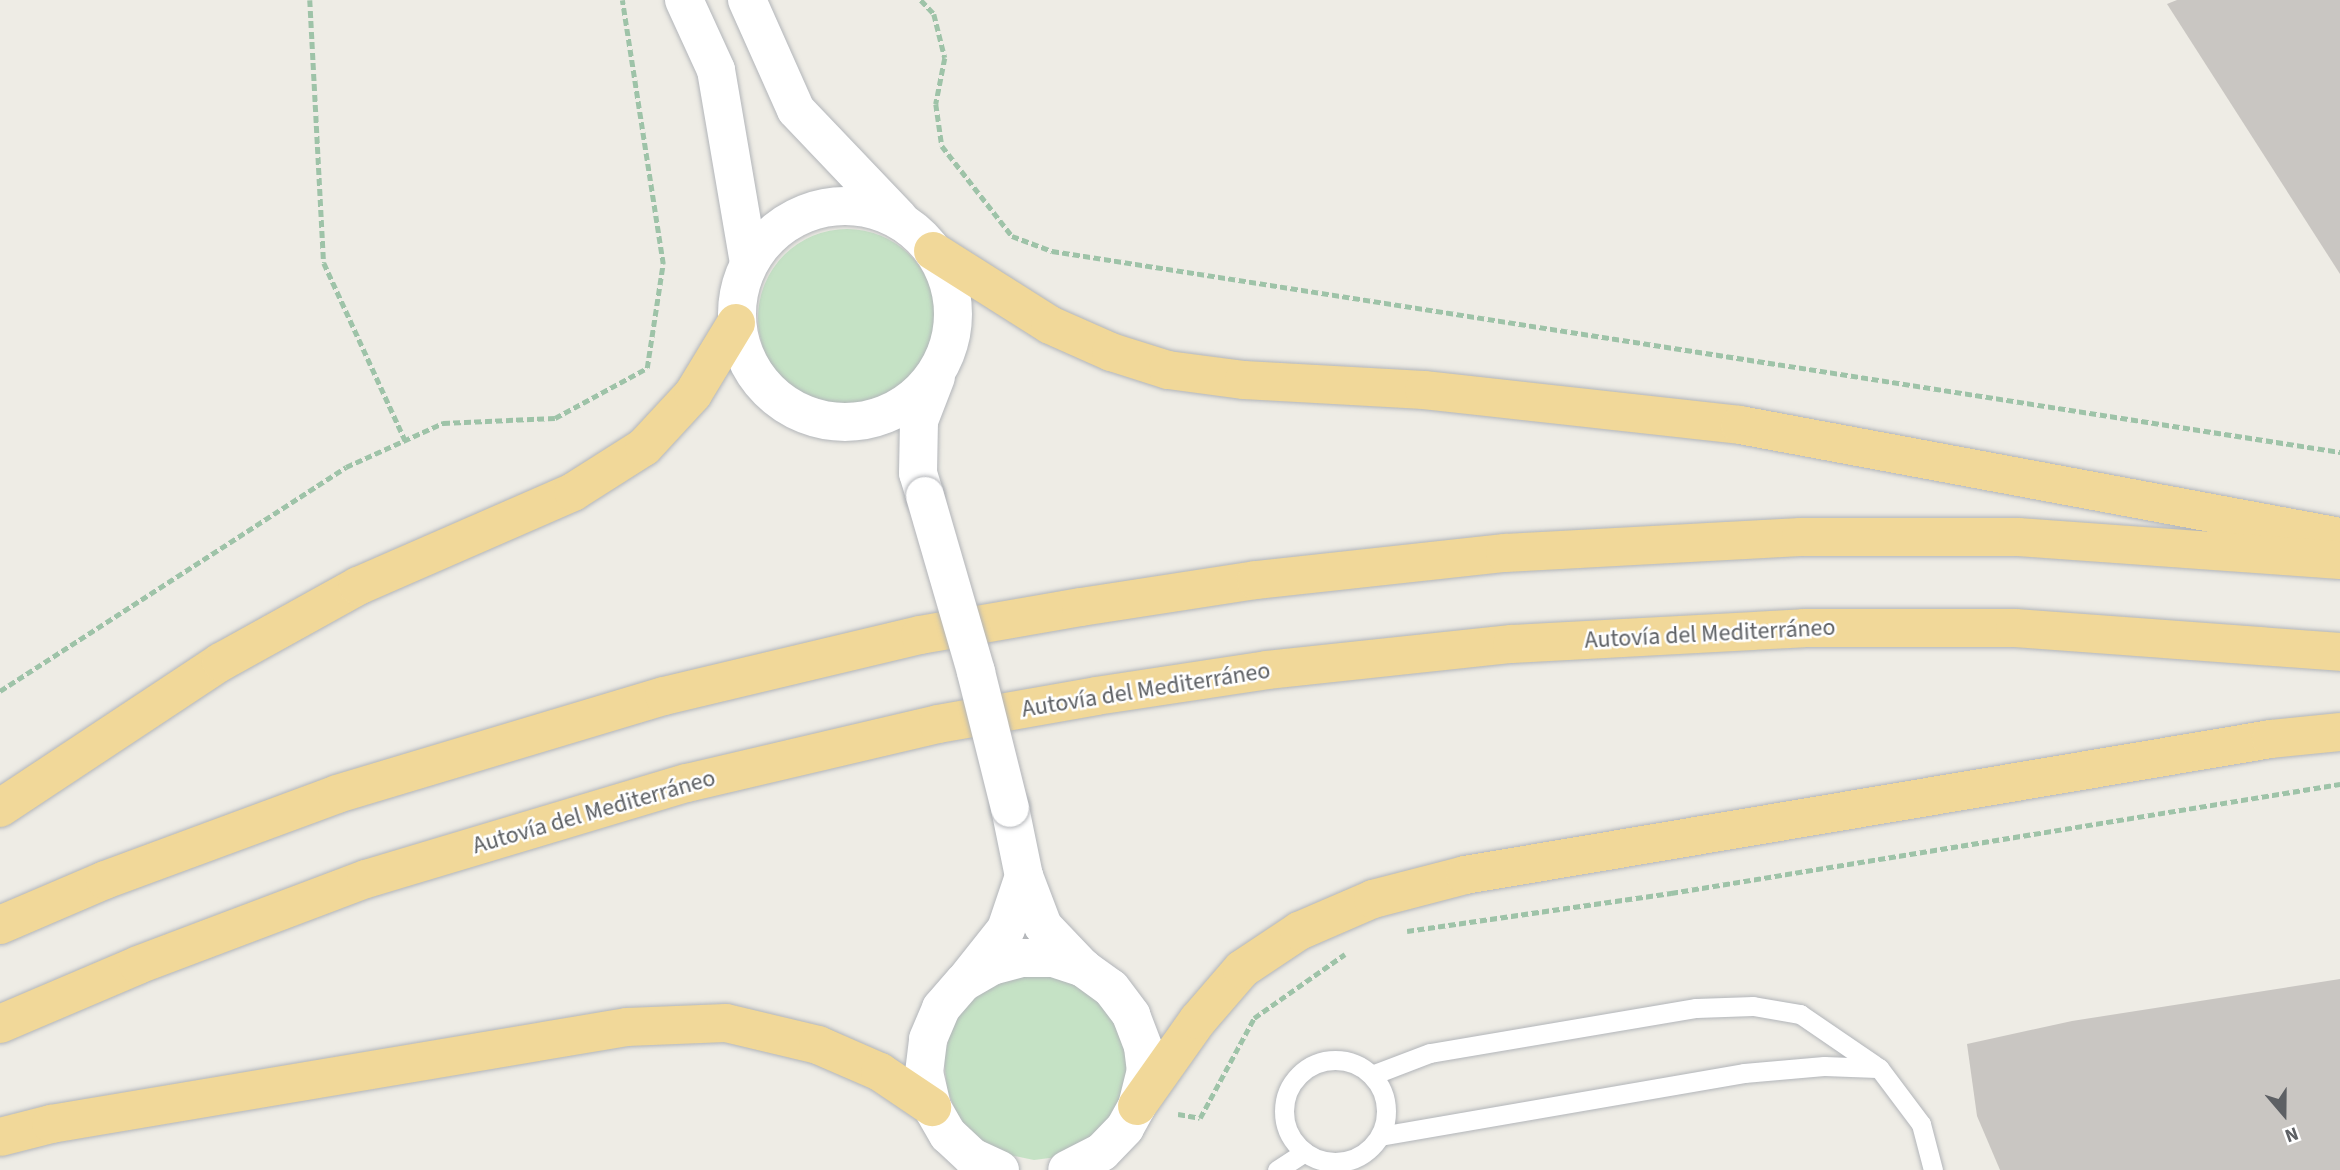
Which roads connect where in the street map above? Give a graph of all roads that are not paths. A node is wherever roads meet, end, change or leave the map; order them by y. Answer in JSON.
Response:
{"nodes":[{"id":1,"x":684,"y":0,"type":"edge"},
{"id":2,"x":747,"y":0,"type":"edge"},
{"id":3,"x":902,"y":222,"type":"junction"},
{"id":4,"x":933,"y":251,"type":"junction"},
{"id":5,"x":749,"y":263,"type":"junction"},
{"id":6,"x":736,"y":323,"type":"junction"},
{"id":7,"x":940,"y":365,"type":"junction"},
{"id":8,"x":837,"y":422,"type":"junction"},
{"id":9,"x":921,"y":485,"type":"junction"},
{"id":10,"x":2340,"y":537,"type":"edge"},
{"id":11,"x":2340,"y":561,"type":"edge"},
{"id":12,"x":2340,"y":652,"type":"edge"},
{"id":13,"x":2340,"y":732,"type":"edge"},
{"id":14,"x":0,"y":807,"type":"edge"},
{"id":15,"x":1024,"y":876,"type":"junction"},
{"id":16,"x":0,"y":925,"type":"edge"},
{"id":17,"x":1083,"y":968,"type":"junction"},
{"id":18,"x":964,"y":982,"type":"junction"},
{"id":19,"x":0,"y":1024,"type":"edge"},
{"id":20,"x":1879,"y":1068,"type":"junction"},
{"id":21,"x":1372,"y":1076,"type":"junction"},
{"id":22,"x":932,"y":1107,"type":"junction"},
{"id":23,"x":1131,"y":1117,"type":"junction"},
{"id":24,"x":1380,"y":1136,"type":"junction"},
{"id":25,"x":0,"y":1138,"type":"edge"},
{"id":26,"x":1305,"y":1152,"type":"junction"},
{"id":27,"x":984,"y":1166,"type":"edge"},
{"id":28,"x":1067,"y":1170,"type":"edge"},
{"id":29,"x":1120,"y":1170,"type":"edge"},
{"id":30,"x":1277,"y":1170,"type":"edge"},
{"id":31,"x":1933,"y":1170,"type":"edge"}],
"edges":[{"from":1,"to":5,"type":"main road"},
{"from":2,"to":3,"type":"main road"},
{"from":3,"to":4,"type":"main road"},
{"from":3,"to":5,"type":"main road"},
{"from":4,"to":7,"type":"main road"},
{"from":4,"to":10,"type":"highway"},
{"from":5,"to":6,"type":"main road"},
{"from":6,"to":8,"type":"main road"},
{"from":6,"to":14,"type":"highway"},
{"from":7,"to":8,"type":"main road"},
{"from":7,"to":9,"type":"main road"},
{"from":8,"to":9,"type":"main road"},
{"from":9,"to":15,"type":"main road","bridge":true},
{"from":11,"to":16,"type":"highway"},
{"from":12,"to":19,"type":"highway","name":"Autovía del Mediterráneo"},
{"from":13,"to":23,"type":"highway"},
{"from":15,"to":17,"type":"main road"},
{"from":15,"to":18,"type":"main road"},
{"from":17,"to":18,"type":"main road"},
{"from":17,"to":23,"type":"main road"},
{"from":18,"to":22,"type":"main road"},
{"from":20,"to":21,"type":"lane"},
{"from":20,"to":24,"type":"lane"},
{"from":20,"to":31,"type":"lane"},
{"from":21,"to":24,"type":"lane"},
{"from":21,"to":26,"type":"lane"},
{"from":22,"to":25,"type":"highway"},
{"from":22,"to":27,"type":"main road"},
{"from":23,"to":28,"type":"main road"},
{"from":23,"to":29,"type":"main road"},
{"from":24,"to":26,"type":"lane"},
{"from":26,"to":30,"type":"lane"}]}
